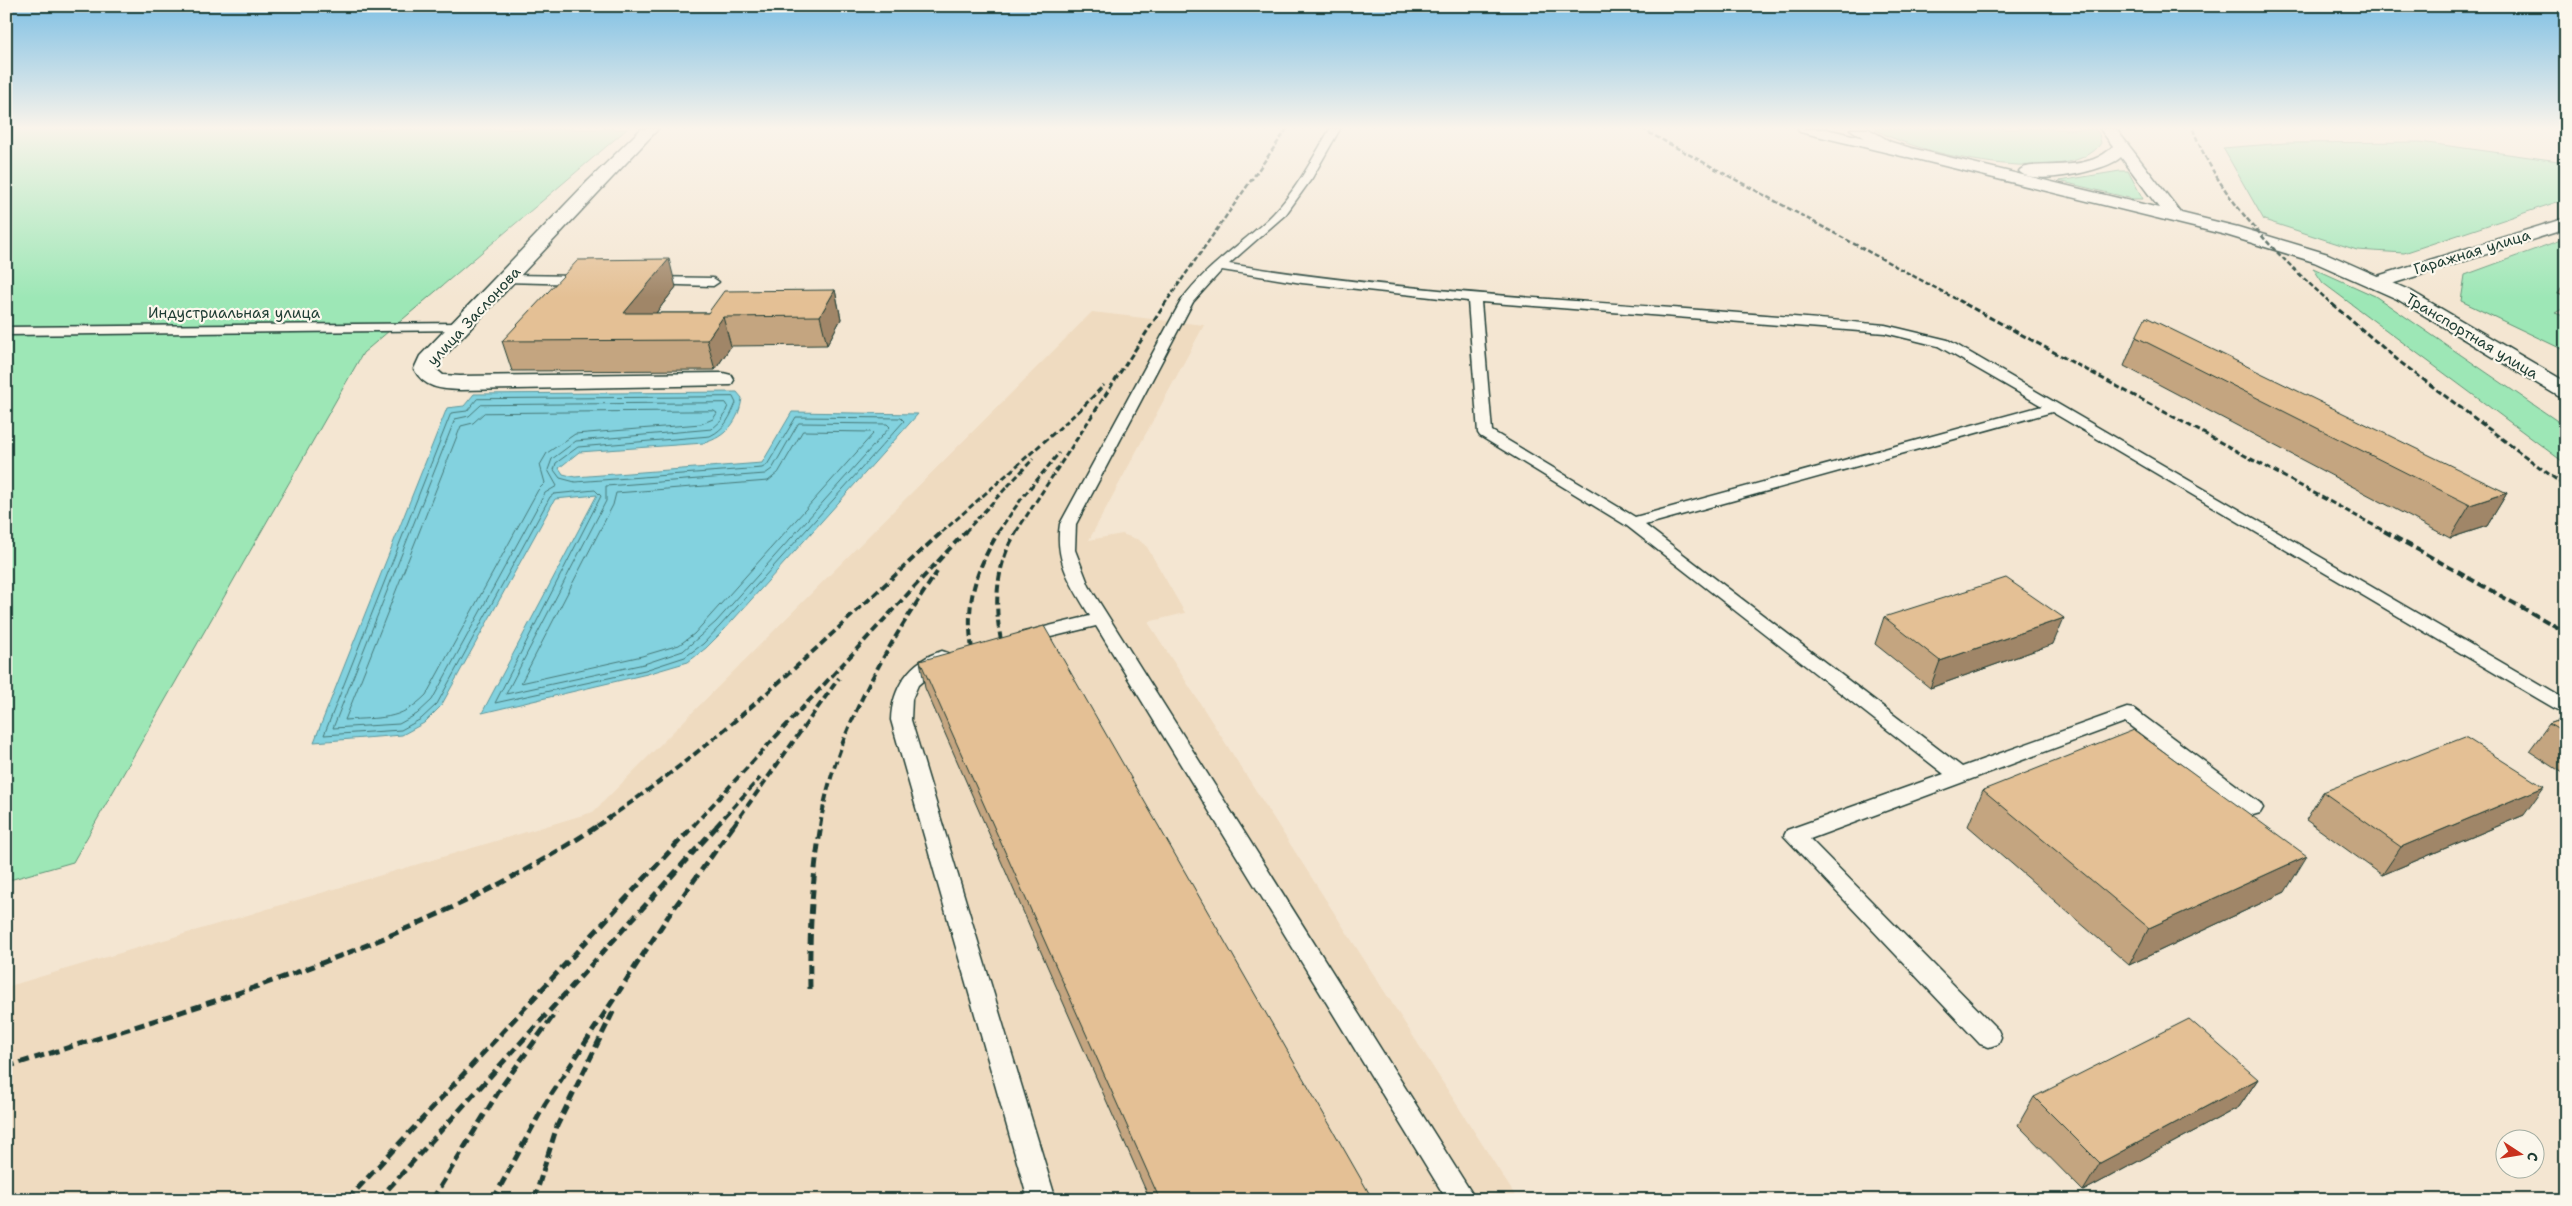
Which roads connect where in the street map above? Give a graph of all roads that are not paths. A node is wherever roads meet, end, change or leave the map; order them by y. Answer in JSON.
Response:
{"nodes":[{"id":1,"x":594,"y":185,"type":"edge"},
{"id":2,"x":1300,"y":185,"type":"edge"},
{"id":3,"x":2045,"y":185,"type":"edge"},
{"id":4,"x":2151,"y":185,"type":"edge"},
{"id":5,"x":2175,"y":217,"type":"junction"},
{"id":6,"x":2566,"y":223,"type":"edge"},
{"id":7,"x":1220,"y":266,"type":"junction"},
{"id":8,"x":508,"y":279,"type":"junction"},
{"id":9,"x":596,"y":280,"type":"edge"},
{"id":10,"x":635,"y":281,"type":"edge"},
{"id":11,"x":713,"y":282,"type":"dead end"},
{"id":12,"x":2378,"y":282,"type":"junction"},
{"id":13,"x":1474,"y":299,"type":"junction"},
{"id":14,"x":462,"y":327,"type":"junction"},
{"id":15,"x":6,"y":330,"type":"edge"},
{"id":16,"x":723,"y":380,"type":"dead end"},
{"id":17,"x":2566,"y":392,"type":"edge"},
{"id":18,"x":2054,"y":407,"type":"junction"},
{"id":19,"x":1633,"y":523,"type":"junction"},
{"id":20,"x":1100,"y":619,"type":"junction"},
{"id":21,"x":1010,"y":640,"type":"edge"},
{"id":22,"x":962,"y":652,"type":"edge"},
{"id":23,"x":2566,"y":709,"type":"edge"},
{"id":24,"x":1959,"y":776,"type":"junction"},
{"id":25,"x":2253,"y":808,"type":"dead end"},
{"id":26,"x":1989,"y":1037,"type":"dead end"},
{"id":27,"x":1042,"y":1200,"type":"edge"},
{"id":28,"x":1462,"y":1200,"type":"edge"}],
"edges":[{"from":1,"to":8,"type":"street","name":"улица Заслонова"},
{"from":2,"to":7,"type":"lane"},
{"from":3,"to":5,"type":"street","name":"Транспортная улица"},
{"from":4,"to":5,"type":"street"},
{"from":5,"to":12,"type":"street","name":"Транспортная улица"},
{"from":6,"to":12,"type":"street","name":"Гаражная улица"},
{"from":7,"to":13,"type":"lane"},
{"from":7,"to":20,"type":"lane"},
{"from":8,"to":9,"type":"lane"},
{"from":8,"to":14,"type":"street","name":"улица Заслонова"},
{"from":10,"to":11,"type":"lane"},
{"from":12,"to":17,"type":"street","name":"Транспортная улица"},
{"from":13,"to":18,"type":"lane"},
{"from":13,"to":19,"type":"lane"},
{"from":14,"to":15,"type":"lane","name":"Индустриальная улица"},
{"from":14,"to":16,"type":"street","name":"улица Заслонова"},
{"from":18,"to":19,"type":"lane"},
{"from":18,"to":23,"type":"lane"},
{"from":19,"to":24,"type":"lane"},
{"from":20,"to":21,"type":"lane"},
{"from":20,"to":28,"type":"lane"},
{"from":22,"to":27,"type":"lane"},
{"from":24,"to":25,"type":"lane"},
{"from":24,"to":26,"type":"lane"}]}
